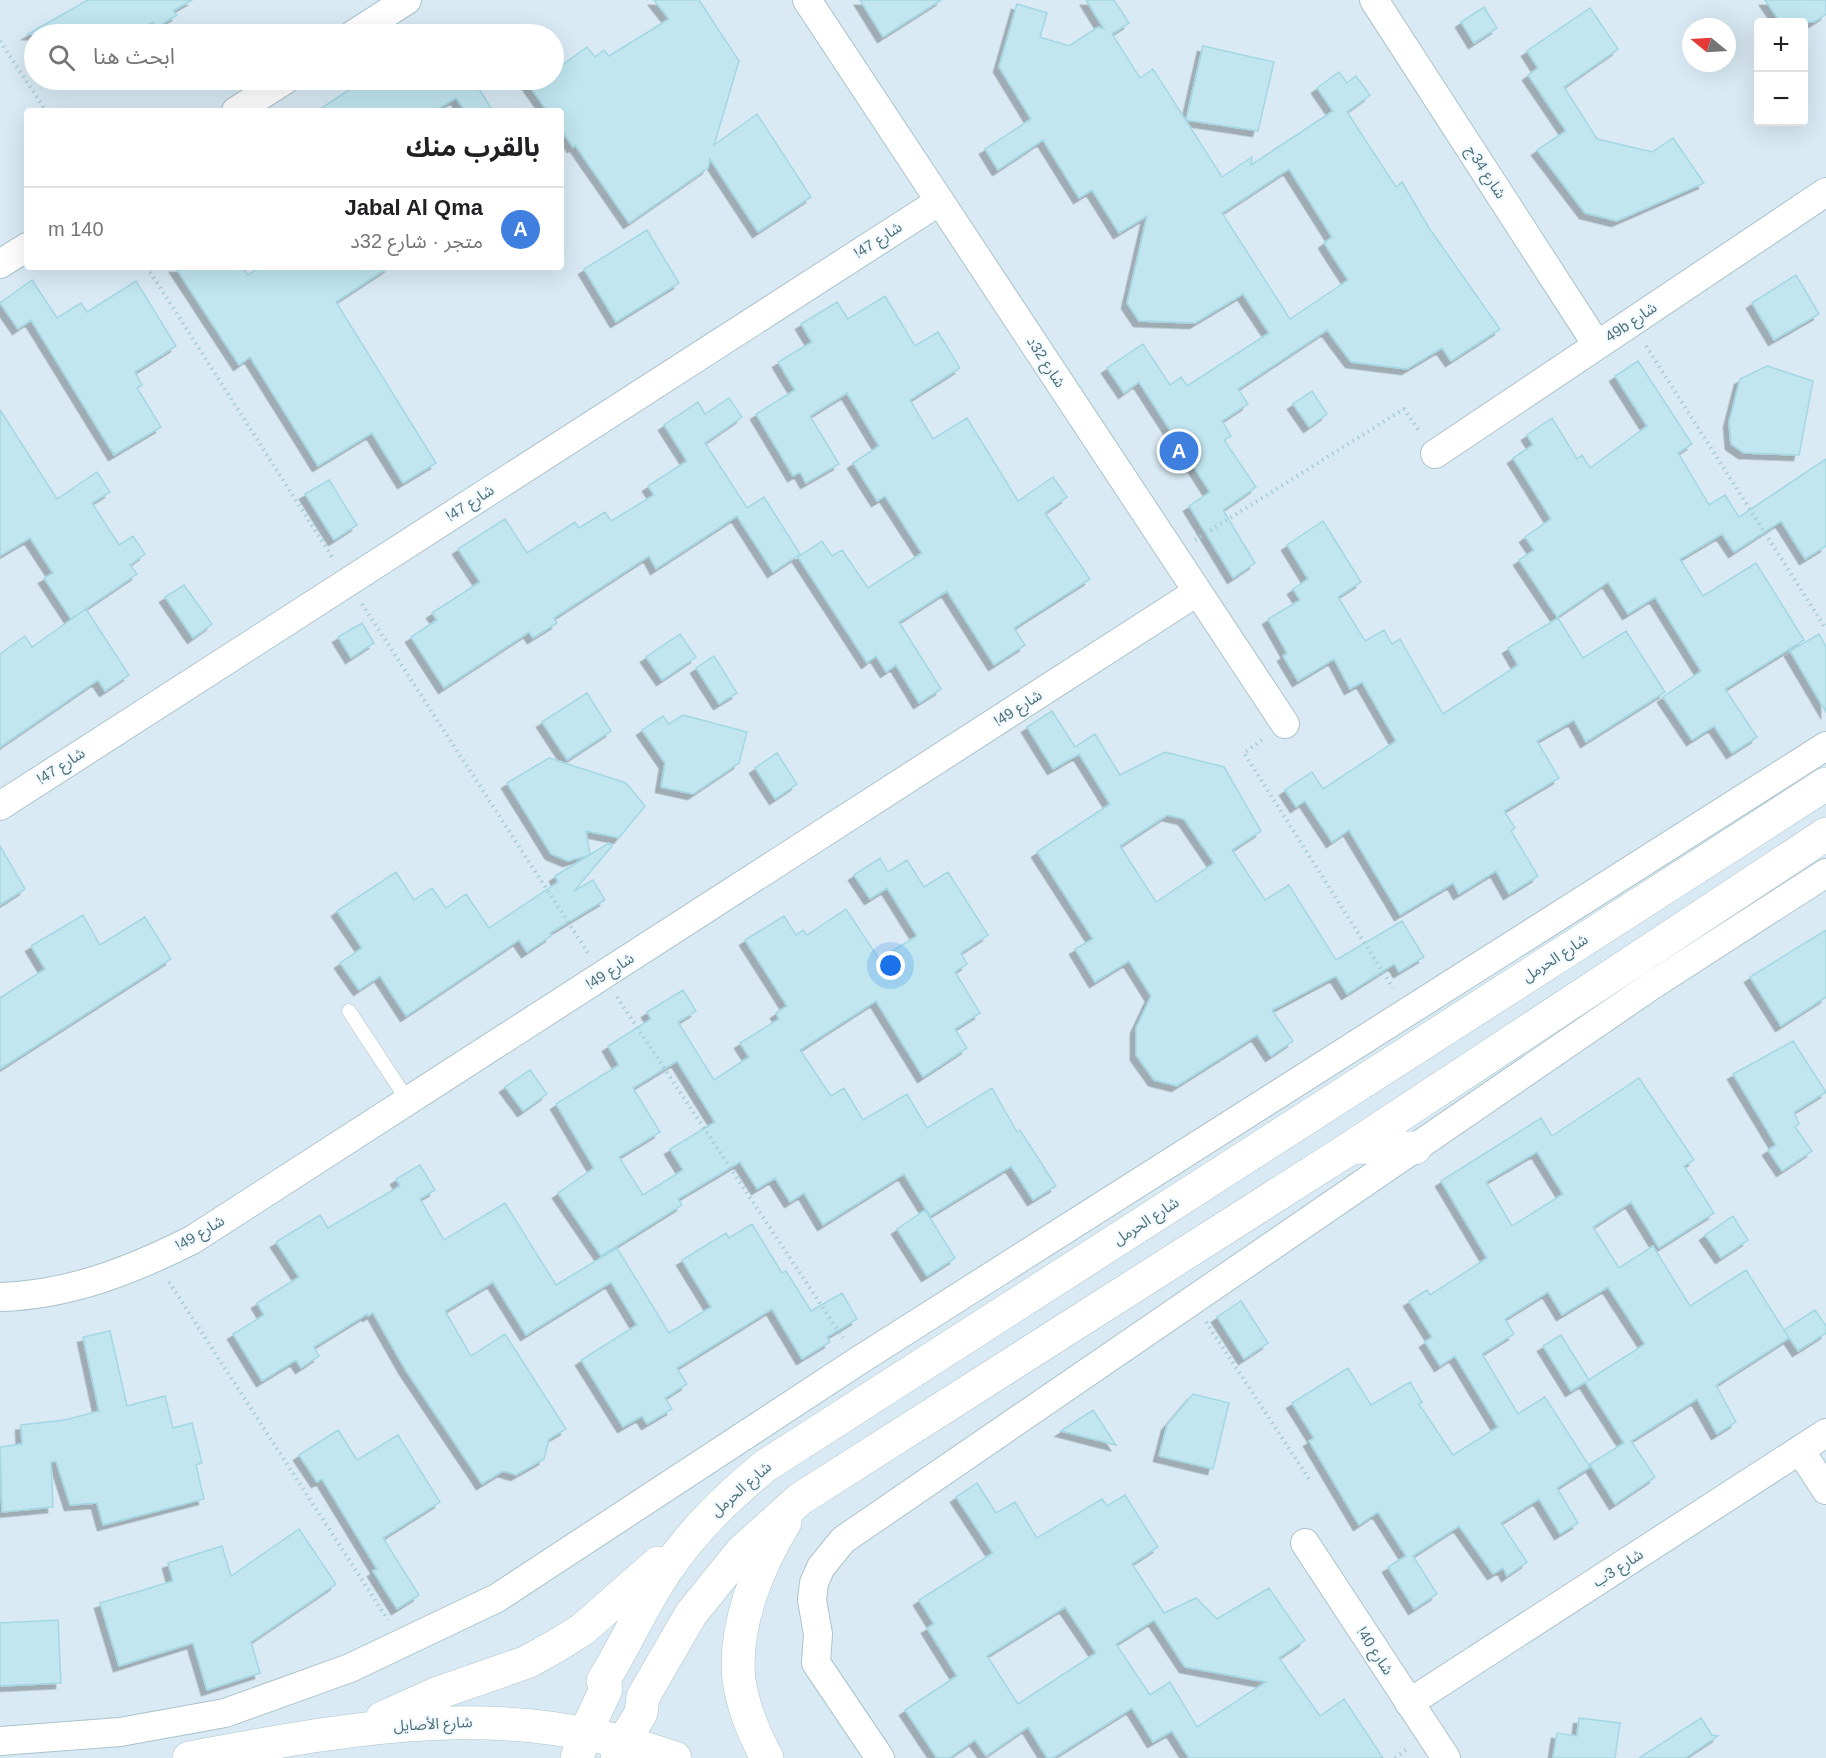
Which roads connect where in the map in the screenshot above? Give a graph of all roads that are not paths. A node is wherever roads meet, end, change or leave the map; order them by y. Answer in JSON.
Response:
{"nodes":[{"id":1,"x":407,"y":0,"type":"edge"},
{"id":2,"x":807,"y":0,"type":"edge"},
{"id":3,"x":1374,"y":0,"type":"edge"},
{"id":4,"x":370,"y":24,"type":"edge"},
{"id":5,"x":269,"y":90,"type":"edge"},
{"id":6,"x":241,"y":108,"type":"edge"},
{"id":7,"x":1826,"y":192,"type":"edge"},
{"id":8,"x":940,"y":201,"type":"junction"},
{"id":9,"x":24,"y":249,"type":"edge"},
{"id":10,"x":0,"y":264,"type":"edge"},
{"id":11,"x":1597,"y":345,"type":"junction"},
{"id":12,"x":1436,"y":453,"type":"road end"},
{"id":13,"x":1197,"y":592,"type":"junction"},
{"id":14,"x":1285,"y":724,"type":"road end"},
{"id":15,"x":1826,"y":746,"type":"edge"},
{"id":16,"x":1826,"y":784,"type":"edge"},
{"id":17,"x":0,"y":806,"type":"edge"},
{"id":18,"x":1826,"y":834,"type":"edge"},
{"id":19,"x":1826,"y":873,"type":"edge"},
{"id":20,"x":349,"y":1011,"type":"dead end"},
{"id":21,"x":408,"y":1101,"type":"junction"},
{"id":22,"x":1352,"y":1147,"type":"junction"},
{"id":23,"x":1415,"y":1148,"type":"junction"},
{"id":24,"x":0,"y":1297,"type":"edge"},
{"id":25,"x":1826,"y":1433,"type":"edge"},
{"id":26,"x":1800,"y":1450,"type":"junction"},
{"id":27,"x":1826,"y":1490,"type":"edge"},
{"id":28,"x":800,"y":1499,"type":"junction"},
{"id":29,"x":696,"y":1531,"type":"junction"},
{"id":30,"x":1305,"y":1543,"type":"dead end"},
{"id":31,"x":1409,"y":1703,"type":"junction"},
{"id":32,"x":356,"y":1730,"type":"junction"},
{"id":33,"x":0,"y":1741,"type":"edge"},
{"id":34,"x":599,"y":1750,"type":"edge"},
{"id":35,"x":189,"y":1758,"type":"edge"},
{"id":36,"x":675,"y":1758,"type":"edge"},
{"id":37,"x":767,"y":1758,"type":"edge"},
{"id":38,"x":880,"y":1758,"type":"edge"},
{"id":39,"x":1446,"y":1758,"type":"edge"}],
"edges":[{"from":1,"to":4,"type":"street"},
{"from":2,"to":8,"type":"street","name":"شارع 32د"},
{"from":3,"to":11,"type":"street","name":"شارع 34ج"},
{"from":5,"to":6,"type":"street"},
{"from":7,"to":11,"type":"street","name":"49b شارع"},
{"from":8,"to":13,"type":"street","name":"شارع 32د"},
{"from":8,"to":17,"type":"street","name":"شارع 47ا"},
{"from":9,"to":10,"type":"street"},
{"from":11,"to":12,"type":"street","name":"49b شارع"},
{"from":13,"to":14,"type":"street","name":"شارع 32د"},
{"from":13,"to":21,"type":"street","name":"شارع 49ا"},
{"from":15,"to":33,"type":"street"},
{"from":16,"to":29,"type":"street","name":"شارع الحرمل"},
{"from":18,"to":22,"type":"street"},
{"from":19,"to":23,"type":"street"},
{"from":20,"to":21,"type":"lane"},
{"from":21,"to":24,"type":"street","name":"شارع 49ا"},
{"from":22,"to":23,"type":"street"},
{"from":22,"to":28,"type":"street"},
{"from":23,"to":38,"type":"street"},
{"from":25,"to":26,"type":"street","name":"شارع 3ب"},
{"from":26,"to":27,"type":"street"},
{"from":26,"to":31,"type":"street","name":"شارع 3ب"},
{"from":28,"to":34,"type":"street"},
{"from":28,"to":37,"type":"street"},
{"from":29,"to":32,"type":"street"},
{"from":29,"to":34,"type":"street","name":"شارع الحرمل"},
{"from":30,"to":31,"type":"street","name":"شارع 40ا"},
{"from":31,"to":39,"type":"street","name":"شارع 40ا"},
{"from":32,"to":34,"type":"street","name":"شارع الأصايل"},
{"from":32,"to":35,"type":"street","name":"شارع الأصايل"},
{"from":34,"to":36,"type":"street","name":"شارع الأصايل"}]}
